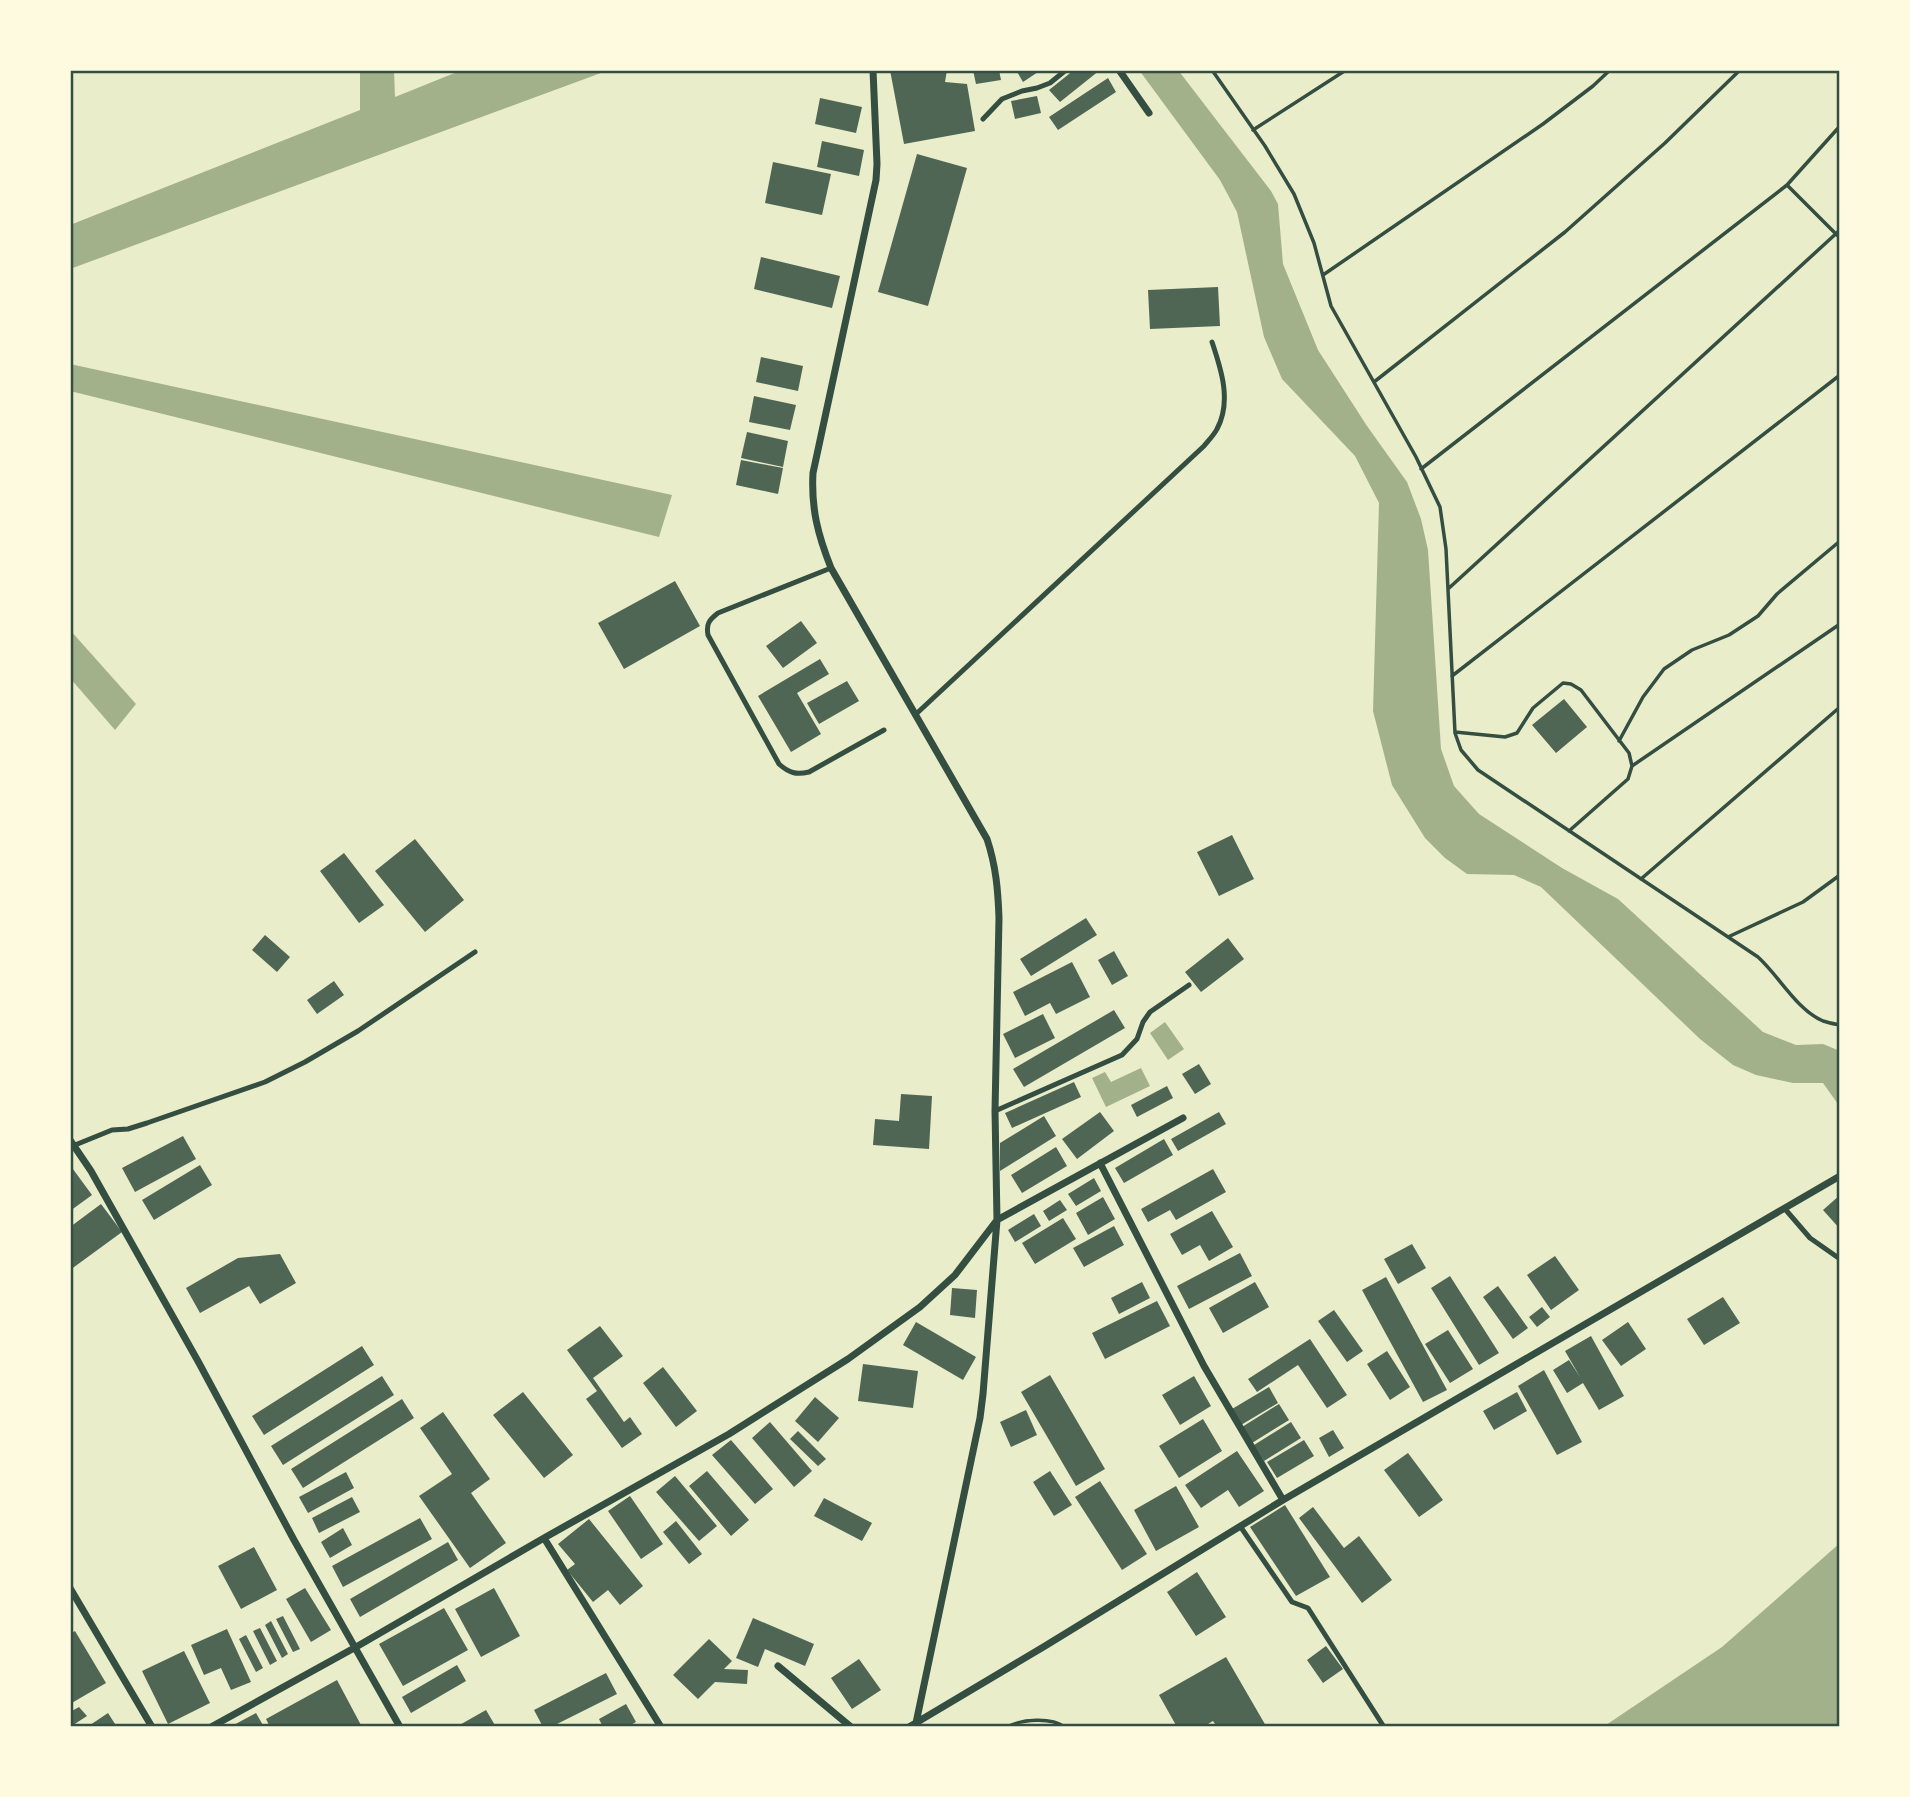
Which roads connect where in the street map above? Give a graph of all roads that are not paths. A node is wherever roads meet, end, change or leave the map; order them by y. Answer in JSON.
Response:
{"nodes":[{"id":1,"x":873,"y":70,"type":"edge"},
{"id":2,"x":1066,"y":70,"type":"edge"},
{"id":3,"x":1119,"y":70,"type":"edge"},
{"id":4,"x":1149,"y":113,"type":"dead end"},
{"id":5,"x":983,"y":119,"type":"dead end"},
{"id":6,"x":1212,"y":342,"type":"dead end"},
{"id":7,"x":831,"y":568,"type":"junction"},
{"id":8,"x":915,"y":715,"type":"junction"},
{"id":9,"x":884,"y":730,"type":"dead end"},
{"id":10,"x":475,"y":952,"type":"dead end"},
{"id":11,"x":1189,"y":985,"type":"dead end"},
{"id":12,"x":995,"y":1111,"type":"junction"},
{"id":13,"x":1183,"y":1118,"type":"dead end"},
{"id":14,"x":72,"y":1142,"type":"edge"},
{"id":15,"x":1100,"y":1163,"type":"junction"},
{"id":16,"x":1840,"y":1177,"type":"edge"},
{"id":17,"x":1785,"y":1209,"type":"junction"},
{"id":18,"x":997,"y":1220,"type":"junction"},
{"id":19,"x":1840,"y":1259,"type":"edge"},
{"id":20,"x":1283,"y":1500,"type":"junction"},
{"id":21,"x":1240,"y":1526,"type":"junction"},
{"id":22,"x":544,"y":1538,"type":"junction"},
{"id":23,"x":70,"y":1588,"type":"edge"},
{"id":24,"x":356,"y":1647,"type":"junction"},
{"id":25,"x":778,"y":1666,"type":"dead end"},
{"id":26,"x":912,"y":1725,"type":"edge"},
{"id":27,"x":152,"y":1727,"type":"edge"},
{"id":28,"x":211,"y":1727,"type":"edge"},
{"id":29,"x":400,"y":1727,"type":"edge"},
{"id":30,"x":661,"y":1727,"type":"edge"},
{"id":31,"x":850,"y":1727,"type":"edge"},
{"id":32,"x":1384,"y":1727,"type":"edge"}],
"edges":[{"from":1,"to":7,"type":"street"},
{"from":2,"to":5,"type":"lane"},
{"from":3,"to":4,"type":"street"},
{"from":6,"to":8,"type":"lane"},
{"from":7,"to":8,"type":"street"},
{"from":7,"to":9,"type":"lane"},
{"from":8,"to":12,"type":"street"},
{"from":10,"to":14,"type":"lane"},
{"from":11,"to":12,"type":"lane"},
{"from":12,"to":18,"type":"street"},
{"from":13,"to":15,"type":"street"},
{"from":14,"to":24,"type":"street"},
{"from":15,"to":18,"type":"street"},
{"from":15,"to":20,"type":"street"},
{"from":16,"to":17,"type":"street"},
{"from":17,"to":19,"type":"lane"},
{"from":17,"to":20,"type":"street"},
{"from":18,"to":22,"type":"street"},
{"from":18,"to":26,"type":"street"},
{"from":20,"to":21,"type":"street"},
{"from":21,"to":26,"type":"street"},
{"from":21,"to":32,"type":"lane"},
{"from":22,"to":24,"type":"street"},
{"from":22,"to":30,"type":"street"},
{"from":23,"to":27,"type":"street"},
{"from":24,"to":28,"type":"street"},
{"from":24,"to":29,"type":"street"},
{"from":25,"to":31,"type":"street"}]}
